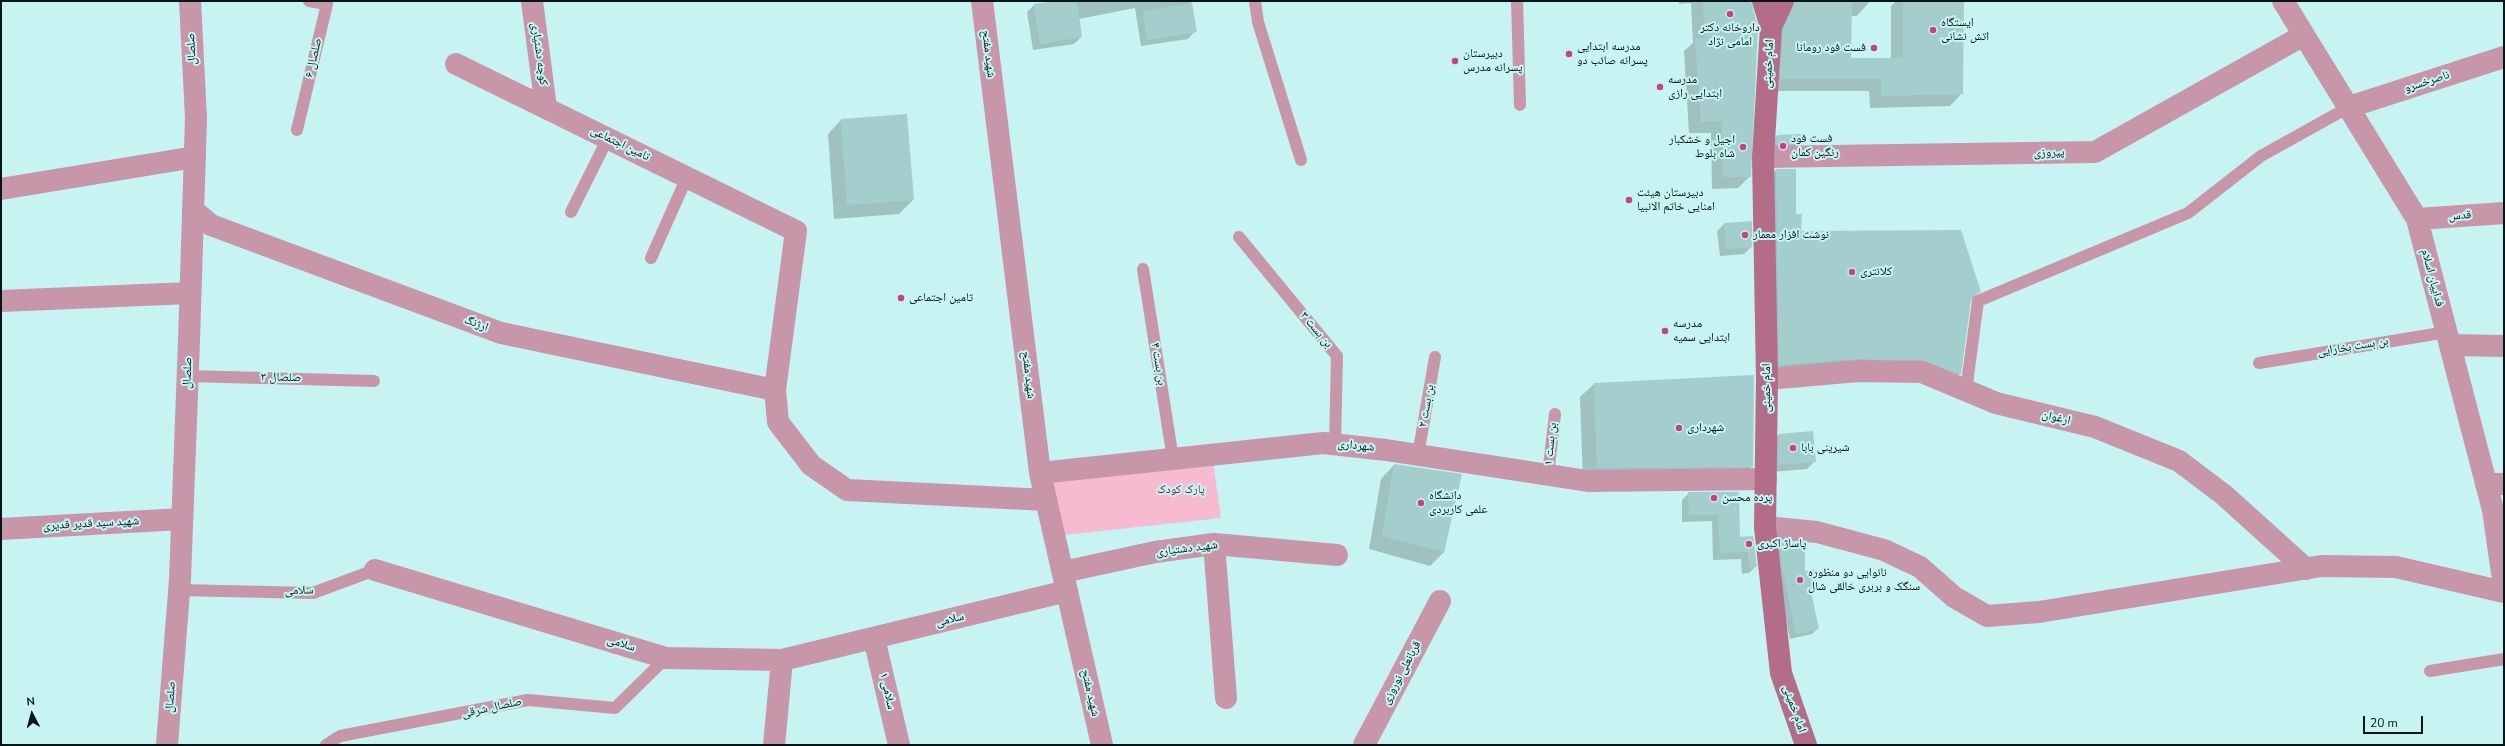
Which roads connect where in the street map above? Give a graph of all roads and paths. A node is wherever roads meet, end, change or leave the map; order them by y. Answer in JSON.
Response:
{"nodes":[{"id":1,"x":190,"y":1,"type":"edge"},
{"id":2,"x":309,"y":1,"type":"edge"},
{"id":3,"x":532,"y":1,"type":"edge"},
{"id":4,"x":982,"y":1,"type":"edge"},
{"id":5,"x":1255,"y":1,"type":"edge"},
{"id":6,"x":1517,"y":1,"type":"edge"},
{"id":7,"x":1762,"y":1,"type":"edge"},
{"id":8,"x":1783,"y":1,"type":"edge"},
{"id":9,"x":2283,"y":1,"type":"edge"},
{"id":10,"x":1771,"y":27,"type":"junction"},
{"id":11,"x":2304,"y":35,"type":"junction"},
{"id":12,"x":2504,"y":57,"type":"edge"},
{"id":13,"x":456,"y":64,"type":"dead end"},
{"id":14,"x":1520,"y":105,"type":"dead end"},
{"id":15,"x":2349,"y":107,"type":"junction"},
{"id":16,"x":546,"y":108,"type":"junction"},
{"id":17,"x":297,"y":130,"type":"dead end"},
{"id":18,"x":608,"y":138,"type":"junction"},
{"id":19,"x":194,"y":157,"type":"junction"},
{"id":20,"x":1764,"y":157,"type":"junction"},
{"id":21,"x":1301,"y":160,"type":"dead end"},
{"id":22,"x":686,"y":177,"type":"junction"},
{"id":23,"x":1,"y":189,"type":"edge"},
{"id":24,"x":193,"y":210,"type":"junction"},
{"id":25,"x":570,"y":212,"type":"dead end"},
{"id":26,"x":2504,"y":213,"type":"edge"},
{"id":27,"x":2417,"y":219,"type":"junction"},
{"id":28,"x":1239,"y":237,"type":"dead end"},
{"id":29,"x":650,"y":258,"type":"dead end"},
{"id":30,"x":1143,"y":269,"type":"dead end"},
{"id":31,"x":190,"y":293,"type":"junction"},
{"id":32,"x":1,"y":301,"type":"edge"},
{"id":33,"x":2448,"y":338,"type":"junction"},
{"id":34,"x":2504,"y":346,"type":"edge"},
{"id":35,"x":1435,"y":357,"type":"dead end"},
{"id":36,"x":2259,"y":363,"type":"dead end"},
{"id":37,"x":188,"y":376,"type":"junction"},
{"id":38,"x":1767,"y":379,"type":"junction"},
{"id":39,"x":374,"y":381,"type":"dead end"},
{"id":40,"x":775,"y":390,"type":"junction"},
{"id":41,"x":1966,"y":391,"type":"junction"},
{"id":42,"x":1555,"y":414,"type":"dead end"},
{"id":43,"x":1334,"y":444,"type":"junction"},
{"id":44,"x":1418,"y":455,"type":"junction"},
{"id":45,"x":1173,"y":459,"type":"junction"},
{"id":46,"x":1040,"y":473,"type":"junction"},
{"id":47,"x":1548,"y":474,"type":"junction"},
{"id":48,"x":1766,"y":480,"type":"junction"},
{"id":49,"x":2495,"y":484,"type":"edge"},
{"id":50,"x":1046,"y":500,"type":"junction"},
{"id":51,"x":182,"y":519,"type":"junction"},
{"id":52,"x":1766,"y":527,"type":"junction"},
{"id":53,"x":1,"y":529,"type":"edge"},
{"id":54,"x":1214,"y":544,"type":"junction"},
{"id":55,"x":1337,"y":555,"type":"dead end"},
{"id":56,"x":2306,"y":569,"type":"junction"},
{"id":57,"x":375,"y":570,"type":"joint"},
{"id":58,"x":1065,"y":582,"type":"junction"},
{"id":59,"x":2504,"y":587,"type":"edge"},
{"id":60,"x":179,"y":590,"type":"junction"},
{"id":61,"x":2504,"y":592,"type":"edge"},
{"id":62,"x":1440,"y":601,"type":"dead end"},
{"id":63,"x":874,"y":638,"type":"junction"},
{"id":64,"x":666,"y":658,"type":"junction"},
{"id":65,"x":2504,"y":659,"type":"edge"},
{"id":66,"x":782,"y":660,"type":"junction"},
{"id":67,"x":2430,"y":671,"type":"dead end"},
{"id":68,"x":1226,"y":698,"type":"dead end"},
{"id":69,"x":167,"y":745,"type":"edge"},
{"id":70,"x":326,"y":745,"type":"edge"},
{"id":71,"x":774,"y":745,"type":"edge"},
{"id":72,"x":899,"y":745,"type":"edge"},
{"id":73,"x":1102,"y":745,"type":"edge"},
{"id":74,"x":1364,"y":745,"type":"edge"},
{"id":75,"x":1806,"y":745,"type":"edge"}],
"edges":[{"from":1,"to":19,"type":"street","name":"صلصال"},
{"from":2,"to":17,"type":"lane","name":"صلصال ۶"},
{"from":3,"to":16,"type":"street","name":"کوچه دشتیاری"},
{"from":4,"to":46,"type":"street","name":"شهید مفتح"},
{"from":5,"to":21,"type":"lane"},
{"from":6,"to":14,"type":"lane"},
{"from":7,"to":10,"type":"main road","name":"امام خمینی"},
{"from":8,"to":10,"type":"main road","name":"امام خمینی"},
{"from":9,"to":11,"type":"street","name":"فداییان اسلام"},
{"from":10,"to":20,"type":"main road","name":"امام خمینی"},
{"from":11,"to":15,"type":"street","name":"فداییان اسلام"},
{"from":11,"to":20,"type":"street","name":"پیروزی"},
{"from":12,"to":15,"type":"street","name":"ناصرخسرو"},
{"from":13,"to":16,"type":"street","name":"تامین اجتماعی"},
{"from":15,"to":27,"type":"street","name":"فداییان اسلام"},
{"from":15,"to":41,"type":"lane"},
{"from":16,"to":18,"type":"street","name":"تامین اجتماعی"},
{"from":18,"to":22,"type":"street","name":"تامین اجتماعی"},
{"from":18,"to":25,"type":"lane"},
{"from":19,"to":23,"type":"street"},
{"from":19,"to":24,"type":"street","name":"صلصال"},
{"from":20,"to":38,"type":"main road","name":"امام خمینی"},
{"from":22,"to":29,"type":"lane"},
{"from":22,"to":40,"type":"street","name":"تامین اجتماعی"},
{"from":24,"to":31,"type":"street","name":"صلصال"},
{"from":24,"to":40,"type":"street","name":"ارژنگ"},
{"from":26,"to":27,"type":"street","name":"قدس"},
{"from":27,"to":33,"type":"street","name":"فداییان اسلام"},
{"from":28,"to":43,"type":"lane","name":"بن بست ۳"},
{"from":30,"to":45,"type":"lane","name":"بن بست ۴"},
{"from":31,"to":32,"type":"street"},
{"from":31,"to":37,"type":"street","name":"صلصال"},
{"from":33,"to":34,"type":"street"},
{"from":33,"to":36,"type":"lane","name":"بن بست بخارایی"},
{"from":33,"to":49,"type":"street","name":"فداییان اسلام"},
{"from":35,"to":44,"type":"lane","name":"بن بست ۲"},
{"from":37,"to":39,"type":"lane","name":"صلصال ۳"},
{"from":37,"to":51,"type":"street","name":"صلصال"},
{"from":38,"to":41,"type":"street","name":"ارغوان"},
{"from":38,"to":48,"type":"main road","name":"امام خمینی"},
{"from":40,"to":50,"type":"street","name":"تامین اجتماعی"},
{"from":41,"to":56,"type":"street","name":"ارغوان"},
{"from":42,"to":47,"type":"lane","name":"بن بست ۱"},
{"from":43,"to":44,"type":"street","name":"شهرداری"},
{"from":43,"to":45,"type":"street","name":"شهرداری"},
{"from":44,"to":47,"type":"street","name":"شهرداری"},
{"from":45,"to":46,"type":"street","name":"شهرداری"},
{"from":46,"to":50,"type":"street","name":"شهید مفتح"},
{"from":47,"to":48,"type":"street","name":"شهرداری"},
{"from":48,"to":52,"type":"main road","name":"امام خمینی"},
{"from":49,"to":59,"type":"street","name":"فداییان اسلام"},
{"from":50,"to":58,"type":"street","name":"شهید مفتح"},
{"from":51,"to":53,"type":"street","name":"شهید سید قدیر قدیری"},
{"from":51,"to":60,"type":"street","name":"صلصال"},
{"from":52,"to":56,"type":"street"},
{"from":52,"to":75,"type":"main road","name":"امام خمینی"},
{"from":54,"to":55,"type":"street","name":"شهید دشتیاری"},
{"from":54,"to":58,"type":"street","name":"شهید دشتیاری"},
{"from":54,"to":68,"type":"street"},
{"from":56,"to":61,"type":"street"},
{"from":57,"to":60,"type":"lane","name":"سلامی"},
{"from":57,"to":64,"type":"street","name":"سلامی"},
{"from":58,"to":63,"type":"street","name":"سلامی"},
{"from":58,"to":73,"type":"street","name":"شهید مفتح"},
{"from":60,"to":69,"type":"street","name":"صلصال"},
{"from":62,"to":74,"type":"street","name":"قربانعلی نوروزی"},
{"from":63,"to":66,"type":"street","name":"سلامی"},
{"from":63,"to":72,"type":"street","name":"سلامی ۱"},
{"from":64,"to":66,"type":"street","name":"سلامی"},
{"from":64,"to":70,"type":"lane","name":"صلصال شرقی"},
{"from":65,"to":67,"type":"lane"},
{"from":66,"to":71,"type":"street"}]}
